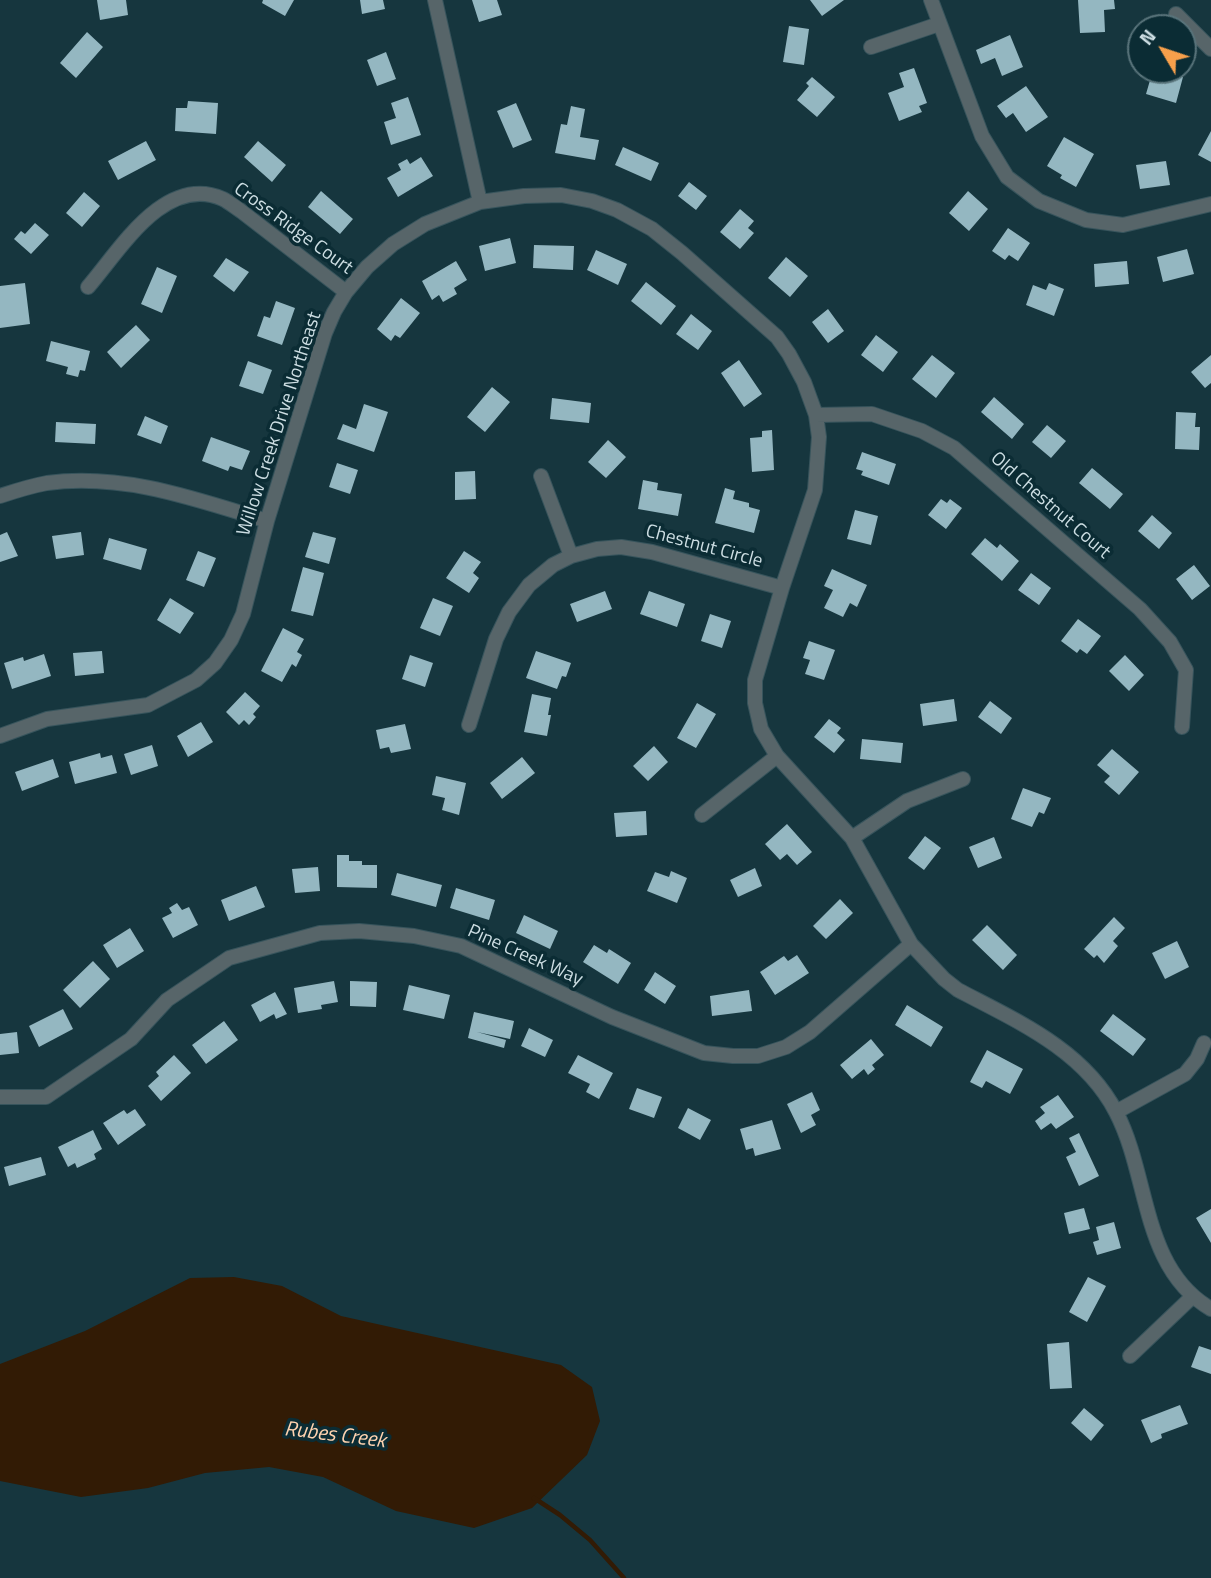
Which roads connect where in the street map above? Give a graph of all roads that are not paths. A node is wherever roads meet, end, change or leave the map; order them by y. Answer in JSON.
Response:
{"nodes":[{"id":1,"x":435,"y":0,"type":"edge"},
{"id":2,"x":931,"y":0,"type":"edge"},
{"id":3,"x":939,"y":24,"type":"junction"},
{"id":4,"x":1197,"y":35,"type":"edge"},
{"id":5,"x":871,"y":47,"type":"dead end"},
{"id":6,"x":1211,"y":49,"type":"edge"},
{"id":7,"x":480,"y":202,"type":"junction"},
{"id":8,"x":1211,"y":204,"type":"edge"},
{"id":9,"x":88,"y":287,"type":"dead end"},
{"id":10,"x":346,"y":292,"type":"junction"},
{"id":11,"x":816,"y":415,"type":"junction"},
{"id":12,"x":541,"y":476,"type":"dead end"},
{"id":13,"x":0,"y":496,"type":"edge"},
{"id":14,"x":267,"y":521,"type":"junction"},
{"id":15,"x":571,"y":556,"type":"junction"},
{"id":16,"x":782,"y":588,"type":"junction"},
{"id":17,"x":1182,"y":720,"type":"dead end"},
{"id":18,"x":469,"y":725,"type":"dead end"},
{"id":19,"x":0,"y":736,"type":"edge"},
{"id":20,"x":777,"y":756,"type":"junction"},
{"id":21,"x":963,"y":779,"type":"dead end"},
{"id":22,"x":702,"y":815,"type":"dead end"},
{"id":23,"x":852,"y":838,"type":"junction"},
{"id":24,"x":911,"y":944,"type":"junction"},
{"id":25,"x":1204,"y":1043,"type":"dead end"},
{"id":26,"x":0,"y":1097,"type":"edge"},
{"id":27,"x":1116,"y":1112,"type":"junction"},
{"id":28,"x":1192,"y":1297,"type":"junction"},
{"id":29,"x":1211,"y":1309,"type":"edge"},
{"id":30,"x":1130,"y":1356,"type":"dead end"}],
"edges":[{"from":1,"to":7,"type":"street"},
{"from":2,"to":3,"type":"street"},
{"from":3,"to":5,"type":"street"},
{"from":3,"to":8,"type":"street"},
{"from":4,"to":6,"type":"street"},
{"from":7,"to":10,"type":"street","name":"Willow Creek Drive Northeast"},
{"from":7,"to":11,"type":"street","name":"Willow Creek Drive Northeast"},
{"from":9,"to":10,"type":"street","name":"Cross Ridge Court"},
{"from":10,"to":14,"type":"street","name":"Willow Creek Drive Northeast"},
{"from":11,"to":16,"type":"street","name":"Willow Creek Drive Northeast"},
{"from":11,"to":17,"type":"street","name":"Old Chestnut Court"},
{"from":12,"to":15,"type":"street"},
{"from":13,"to":14,"type":"street"},
{"from":14,"to":19,"type":"street","name":"Willow Creek Drive Northeast"},
{"from":15,"to":16,"type":"street","name":"Chestnut Circle"},
{"from":15,"to":18,"type":"street","name":"Chestnut Circle"},
{"from":16,"to":20,"type":"street","name":"Willow Creek Drive Northeast"},
{"from":20,"to":22,"type":"street"},
{"from":20,"to":23,"type":"street","name":"Willow Creek Drive Northeast"},
{"from":21,"to":23,"type":"street"},
{"from":23,"to":24,"type":"street","name":"Willow Creek Drive Northeast"},
{"from":24,"to":26,"type":"street","name":"Pine Creek Way"},
{"from":24,"to":27,"type":"street","name":"Willow Creek Drive Northeast"},
{"from":25,"to":27,"type":"street"},
{"from":27,"to":28,"type":"street","name":"Willow Creek Drive Northeast"},
{"from":28,"to":29,"type":"street","name":"Willow Creek Drive Northeast"},
{"from":28,"to":30,"type":"street"}]}
